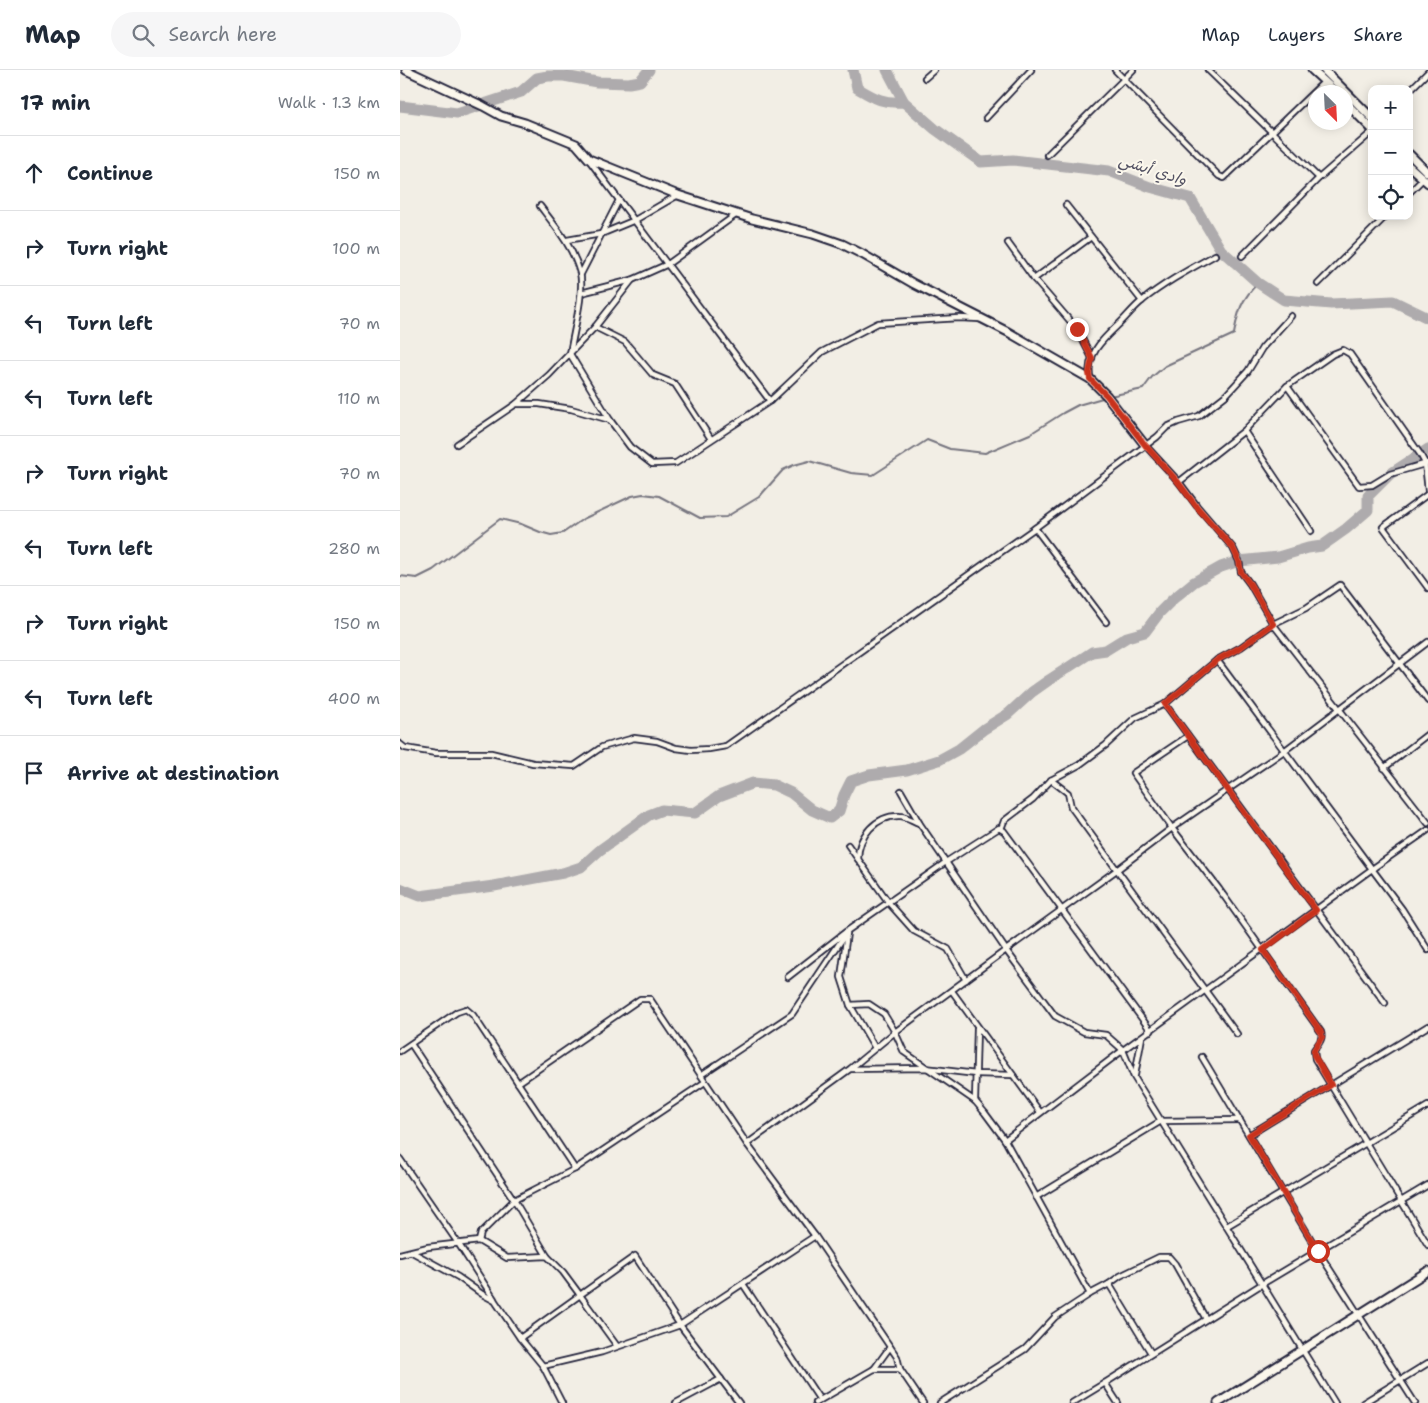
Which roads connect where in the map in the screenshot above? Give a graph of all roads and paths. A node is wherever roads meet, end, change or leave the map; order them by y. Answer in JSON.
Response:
{"nodes":[{"id":1,"x":406,"y":70,"type":"edge"},
{"id":2,"x":934,"y":70,"type":"edge"},
{"id":3,"x":1031,"y":70,"type":"edge"},
{"id":4,"x":1115,"y":70,"type":"edge"},
{"id":5,"x":1133,"y":70,"type":"edge"},
{"id":6,"x":1208,"y":70,"type":"edge"},
{"id":7,"x":1312,"y":70,"type":"edge"},
{"id":8,"x":1326,"y":71,"type":"edge"},
{"id":9,"x":1428,"y":72,"type":"edge"},
{"id":10,"x":925,"y":78,"type":"dead end"},
{"id":11,"x":1124,"y":79,"type":"junction"},
{"id":12,"x":1325,"y":81,"type":"junction"},
{"id":13,"x":1329,"y":85,"type":"edge"},
{"id":14,"x":1413,"y":87,"type":"edge"},
{"id":15,"x":1353,"y":111,"type":"edge"},
{"id":16,"x":1368,"y":114,"type":"edge"},
{"id":17,"x":986,"y":118,"type":"dead end"},
{"id":18,"x":1371,"y":130,"type":"edge"},
{"id":19,"x":1271,"y":132,"type":"junction"},
{"id":20,"x":1368,"y":135,"type":"edge"},
{"id":21,"x":1046,"y":155,"type":"dead end"},
{"id":22,"x":589,"y":159,"type":"junction"},
{"id":23,"x":1413,"y":160,"type":"edge"},
{"id":24,"x":1413,"y":169,"type":"edge"},
{"id":25,"x":1319,"y":178,"type":"junction"},
{"id":26,"x":1426,"y":178,"type":"edge"},
{"id":27,"x":1413,"y":189,"type":"edge"},
{"id":28,"x":678,"y":195,"type":"junction"},
{"id":29,"x":619,"y":200,"type":"junction"},
{"id":30,"x":1066,"y":205,"type":"dead end"},
{"id":31,"x":540,"y":206,"type":"dead end"},
{"id":32,"x":737,"y":214,"type":"junction"},
{"id":33,"x":635,"y":220,"type":"junction"},
{"id":34,"x":1382,"y":220,"type":"edge"},
{"id":35,"x":601,"y":234,"type":"junction"},
{"id":36,"x":1091,"y":237,"type":"junction"},
{"id":37,"x":567,"y":240,"type":"junction"},
{"id":38,"x":1008,"y":243,"type":"dead end"},
{"id":39,"x":1215,"y":255,"type":"dead end"},
{"id":40,"x":1242,"y":256,"type":"dead end"},
{"id":41,"x":668,"y":264,"type":"junction"},
{"id":42,"x":581,"y":274,"type":"junction"},
{"id":43,"x":1034,"y":279,"type":"junction"},
{"id":44,"x":632,"y":280,"type":"junction"},
{"id":45,"x":1318,"y":284,"type":"dead end"},
{"id":46,"x":581,"y":293,"type":"junction"},
{"id":47,"x":1142,"y":301,"type":"junction"},
{"id":48,"x":1292,"y":316,"type":"dead end"},
{"id":49,"x":980,"y":319,"type":"junction"},
{"id":50,"x":595,"y":327,"type":"junction"},
{"id":51,"x":570,"y":354,"type":"junction"},
{"id":52,"x":1092,"y":358,"type":"junction"},
{"id":53,"x":1090,"y":379,"type":"junction"},
{"id":54,"x":1287,"y":386,"type":"junction"},
{"id":55,"x":770,"y":401,"type":"junction"},
{"id":56,"x":516,"y":404,"type":"junction"},
{"id":57,"x":610,"y":420,"type":"junction"},
{"id":58,"x":1244,"y":431,"type":"junction"},
{"id":59,"x":710,"y":439,"type":"junction"},
{"id":60,"x":457,"y":444,"type":"dead end"},
{"id":61,"x":1145,"y":445,"type":"junction"},
{"id":62,"x":1426,"y":463,"type":"edge"},
{"id":63,"x":1178,"y":482,"type":"junction"},
{"id":64,"x":1428,"y":492,"type":"edge"},
{"id":65,"x":1035,"y":528,"type":"junction"},
{"id":66,"x":1311,"y":531,"type":"dead end"},
{"id":67,"x":1428,"y":588,"type":"edge"},
{"id":68,"x":1106,"y":622,"type":"dead end"},
{"id":69,"x":1273,"y":624,"type":"junction"},
{"id":70,"x":1428,"y":642,"type":"edge"},
{"id":71,"x":1217,"y":660,"type":"junction"},
{"id":72,"x":1399,"y":664,"type":"junction"},
{"id":73,"x":1428,"y":700,"type":"edge"},
{"id":74,"x":1165,"y":704,"type":"junction"},
{"id":75,"x":1339,"y":710,"type":"junction"},
{"id":76,"x":1428,"y":734,"type":"edge"},
{"id":77,"x":1188,"y":736,"type":"junction"},
{"id":78,"x":400,"y":744,"type":"edge"},
{"id":79,"x":1284,"y":752,"type":"junction"},
{"id":80,"x":1384,"y":768,"type":"junction"},
{"id":81,"x":1051,"y":780,"type":"junction"},
{"id":82,"x":1226,"y":790,"type":"junction"},
{"id":83,"x":901,"y":791,"type":"dead end"},
{"id":84,"x":920,"y":824,"type":"junction"},
{"id":85,"x":1428,"y":824,"type":"edge"},
{"id":86,"x":1172,"y":828,"type":"junction"},
{"id":87,"x":1002,"y":829,"type":"junction"},
{"id":88,"x":1428,"y":830,"type":"edge"},
{"id":89,"x":848,"y":846,"type":"dead end"},
{"id":90,"x":858,"y":860,"type":"junction"},
{"id":91,"x":946,"y":862,"type":"junction"},
{"id":92,"x":1118,"y":869,"type":"junction"},
{"id":93,"x":1372,"y":869,"type":"junction"},
{"id":94,"x":889,"y":903,"type":"junction"},
{"id":95,"x":1061,"y":910,"type":"junction"},
{"id":96,"x":1316,"y":910,"type":"junction"},
{"id":97,"x":847,"y":931,"type":"junction"},
{"id":98,"x":1006,"y":950,"type":"junction"},
{"id":99,"x":1263,"y":950,"type":"junction"},
{"id":100,"x":1428,"y":950,"type":"edge"},
{"id":101,"x":788,"y":977,"type":"dead end"},
{"id":102,"x":966,"y":980,"type":"junction"},
{"id":103,"x":952,"y":991,"type":"junction"},
{"id":104,"x":1206,"y":991,"type":"junction"},
{"id":105,"x":1385,"y":1003,"type":"dead end"},
{"id":106,"x":850,"y":1005,"type":"junction"},
{"id":107,"x":1428,"y":1026,"type":"edge"},
{"id":108,"x":977,"y":1028,"type":"junction"},
{"id":109,"x":1151,"y":1031,"type":"junction"},
{"id":110,"x":896,"y":1032,"type":"junction"},
{"id":111,"x":1237,"y":1034,"type":"dead end"},
{"id":112,"x":1142,"y":1037,"type":"junction"},
{"id":113,"x":411,"y":1044,"type":"junction"},
{"id":114,"x":876,"y":1048,"type":"junction"},
{"id":115,"x":1124,"y":1050,"type":"junction"},
{"id":116,"x":400,"y":1051,"type":"edge"},
{"id":117,"x":1202,"y":1057,"type":"dead end"},
{"id":118,"x":925,"y":1068,"type":"junction"},
{"id":119,"x":850,"y":1070,"type":"junction"},
{"id":120,"x":976,"y":1074,"type":"junction"},
{"id":121,"x":701,"y":1075,"type":"junction"},
{"id":122,"x":1012,"y":1075,"type":"junction"},
{"id":123,"x":1134,"y":1077,"type":"junction"},
{"id":124,"x":705,"y":1082,"type":"junction"},
{"id":125,"x":518,"y":1083,"type":"junction"},
{"id":126,"x":1331,"y":1085,"type":"junction"},
{"id":127,"x":975,"y":1101,"type":"junction"},
{"id":128,"x":1428,"y":1106,"type":"edge"},
{"id":129,"x":1040,"y":1112,"type":"junction"},
{"id":130,"x":1240,"y":1120,"type":"junction"},
{"id":131,"x":1161,"y":1121,"type":"junction"},
{"id":132,"x":1249,"y":1135,"type":"junction"},
{"id":133,"x":1005,"y":1140,"type":"junction"},
{"id":134,"x":747,"y":1144,"type":"junction"},
{"id":135,"x":1366,"y":1144,"type":"junction"},
{"id":136,"x":400,"y":1159,"type":"edge"},
{"id":137,"x":576,"y":1168,"type":"junction"},
{"id":138,"x":1428,"y":1185,"type":"edge"},
{"id":139,"x":1284,"y":1192,"type":"junction"},
{"id":140,"x":1036,"y":1197,"type":"junction"},
{"id":141,"x":514,"y":1200,"type":"junction"},
{"id":142,"x":1402,"y":1200,"type":"junction"},
{"id":143,"x":1227,"y":1226,"type":"junction"},
{"id":144,"x":815,"y":1236,"type":"junction"},
{"id":145,"x":479,"y":1241,"type":"junction"},
{"id":146,"x":458,"y":1243,"type":"junction"},
{"id":147,"x":1428,"y":1245,"type":"edge"},
{"id":148,"x":1318,"y":1251,"type":"junction"},
{"id":149,"x":412,"y":1252,"type":"junction"},
{"id":150,"x":400,"y":1254,"type":"edge"},
{"id":151,"x":547,"y":1256,"type":"junction"},
{"id":152,"x":1428,"y":1271,"type":"edge"},
{"id":153,"x":743,"y":1284,"type":"junction"},
{"id":154,"x":1109,"y":1284,"type":"junction"},
{"id":155,"x":1262,"y":1284,"type":"junction"},
{"id":156,"x":1090,"y":1294,"type":"junction"},
{"id":157,"x":580,"y":1295,"type":"junction"},
{"id":158,"x":495,"y":1301,"type":"junction"},
{"id":159,"x":1359,"y":1314,"type":"junction"},
{"id":160,"x":1206,"y":1318,"type":"junction"},
{"id":161,"x":680,"y":1325,"type":"junction"},
{"id":162,"x":520,"y":1338,"type":"junction"},
{"id":163,"x":618,"y":1346,"type":"junction"},
{"id":164,"x":890,"y":1347,"type":"junction"},
{"id":165,"x":1302,"y":1349,"type":"junction"},
{"id":166,"x":1151,"y":1353,"type":"junction"},
{"id":167,"x":1428,"y":1363,"type":"edge"},
{"id":168,"x":543,"y":1366,"type":"junction"},
{"id":169,"x":874,"y":1369,"type":"junction"},
{"id":170,"x":900,"y":1369,"type":"junction"},
{"id":171,"x":721,"y":1379,"type":"junction"},
{"id":172,"x":1402,"y":1380,"type":"junction"},
{"id":173,"x":1105,"y":1383,"type":"junction"},
{"id":174,"x":820,"y":1400,"type":"junction"},
{"id":175,"x":562,"y":1403,"type":"edge"},
{"id":176,"x":676,"y":1403,"type":"edge"},
{"id":177,"x":739,"y":1403,"type":"edge"},
{"id":178,"x":816,"y":1403,"type":"edge"},
{"id":179,"x":923,"y":1403,"type":"edge"},
{"id":180,"x":940,"y":1403,"type":"edge"},
{"id":181,"x":1072,"y":1403,"type":"edge"},
{"id":182,"x":1118,"y":1403,"type":"edge"},
{"id":183,"x":1218,"y":1403,"type":"edge"},
{"id":184,"x":1335,"y":1403,"type":"edge"},
{"id":185,"x":1363,"y":1403,"type":"edge"},
{"id":186,"x":1415,"y":1403,"type":"edge"}],
"edges":[{"from":1,"to":22,"type":"street"},
{"from":2,"to":10,"type":"street"},
{"from":3,"to":17,"type":"street"},
{"from":4,"to":11,"type":"street"},
{"from":5,"to":11,"type":"street"},
{"from":6,"to":19,"type":"street"},
{"from":7,"to":12,"type":"street"},
{"from":8,"to":16,"type":"street"},
{"from":9,"to":14,"type":"street"},
{"from":11,"to":19,"type":"street"},
{"from":11,"to":21,"type":"street"},
{"from":12,"to":13,"type":"street"},
{"from":12,"to":19,"type":"street"},
{"from":15,"to":18,"type":"street"},
{"from":19,"to":25,"type":"street"},
{"from":20,"to":25,"type":"street"},
{"from":22,"to":28,"type":"street"},
{"from":22,"to":29,"type":"street"},
{"from":23,"to":26,"type":"street"},
{"from":24,"to":26,"type":"street"},
{"from":25,"to":40,"type":"street"},
{"from":26,"to":27,"type":"street"},
{"from":28,"to":32,"type":"street"},
{"from":28,"to":33,"type":"street"},
{"from":29,"to":33,"type":"street"},
{"from":29,"to":35,"type":"street"},
{"from":30,"to":36,"type":"street"},
{"from":31,"to":37,"type":"street"},
{"from":32,"to":41,"type":"street"},
{"from":32,"to":49,"type":"street"},
{"from":33,"to":35,"type":"street"},
{"from":33,"to":41,"type":"street"},
{"from":34,"to":45,"type":"street"},
{"from":35,"to":37,"type":"street"},
{"from":35,"to":42,"type":"street"},
{"from":36,"to":43,"type":"street"},
{"from":36,"to":47,"type":"street"},
{"from":37,"to":42,"type":"street"},
{"from":38,"to":43,"type":"street"},
{"from":39,"to":47,"type":"street"},
{"from":41,"to":44,"type":"street"},
{"from":41,"to":55,"type":"street"},
{"from":42,"to":46,"type":"street"},
{"from":43,"to":52,"type":"street"},
{"from":44,"to":46,"type":"street"},
{"from":44,"to":50,"type":"street"},
{"from":46,"to":51,"type":"street"},
{"from":47,"to":52,"type":"street"},
{"from":48,"to":61,"type":"street"},
{"from":49,"to":53,"type":"street"},
{"from":49,"to":55,"type":"street"},
{"from":50,"to":51,"type":"street"},
{"from":50,"to":59,"type":"street"},
{"from":51,"to":56,"type":"street"},
{"from":51,"to":57,"type":"street"},
{"from":52,"to":53,"type":"street"},
{"from":53,"to":61,"type":"street"},
{"from":54,"to":58,"type":"street"},
{"from":54,"to":62,"type":"street"},
{"from":54,"to":62,"type":"street"},
{"from":55,"to":59,"type":"street"},
{"from":56,"to":57,"type":"street"},
{"from":56,"to":60,"type":"street"},
{"from":57,"to":59,"type":"street"},
{"from":58,"to":63,"type":"street"},
{"from":58,"to":66,"type":"street"},
{"from":61,"to":63,"type":"street"},
{"from":61,"to":65,"type":"street"},
{"from":62,"to":64,"type":"street"},
{"from":63,"to":69,"type":"street"},
{"from":64,"to":67,"type":"street"},
{"from":65,"to":68,"type":"street"},
{"from":65,"to":78,"type":"street"},
{"from":69,"to":71,"type":"street"},
{"from":69,"to":72,"type":"street"},
{"from":69,"to":75,"type":"street"},
{"from":70,"to":72,"type":"street"},
{"from":71,"to":74,"type":"street"},
{"from":71,"to":79,"type":"street"},
{"from":72,"to":73,"type":"street"},
{"from":72,"to":75,"type":"street"},
{"from":74,"to":77,"type":"street"},
{"from":74,"to":81,"type":"street"},
{"from":75,"to":79,"type":"street"},
{"from":75,"to":80,"type":"street"},
{"from":76,"to":80,"type":"street"},
{"from":77,"to":82,"type":"street"},
{"from":77,"to":86,"type":"street"},
{"from":79,"to":82,"type":"street"},
{"from":79,"to":93,"type":"street"},
{"from":80,"to":85,"type":"street"},
{"from":81,"to":87,"type":"street"},
{"from":81,"to":92,"type":"street"},
{"from":82,"to":86,"type":"street"},
{"from":82,"to":96,"type":"street"},
{"from":83,"to":84,"type":"street"},
{"from":84,"to":90,"type":"street"},
{"from":84,"to":91,"type":"street"},
{"from":86,"to":92,"type":"street"},
{"from":86,"to":99,"type":"street"},
{"from":87,"to":91,"type":"street"},
{"from":87,"to":95,"type":"street"},
{"from":88,"to":93,"type":"street"},
{"from":89,"to":90,"type":"street"},
{"from":90,"to":94,"type":"street"},
{"from":91,"to":94,"type":"street"},
{"from":91,"to":98,"type":"street"},
{"from":92,"to":95,"type":"street"},
{"from":92,"to":104,"type":"street"},
{"from":93,"to":96,"type":"street"},
{"from":93,"to":100,"type":"street"},
{"from":94,"to":97,"type":"street"},
{"from":94,"to":102,"type":"street"},
{"from":95,"to":98,"type":"street"},
{"from":95,"to":109,"type":"street"},
{"from":96,"to":99,"type":"street"},
{"from":96,"to":105,"type":"street"},
{"from":97,"to":101,"type":"street"},
{"from":97,"to":106,"type":"street"},
{"from":97,"to":121,"type":"street"},
{"from":98,"to":102,"type":"street"},
{"from":98,"to":115,"type":"street"},
{"from":99,"to":104,"type":"street"},
{"from":99,"to":126,"type":"street"},
{"from":102,"to":103,"type":"street"},
{"from":103,"to":108,"type":"street"},
{"from":103,"to":110,"type":"street"},
{"from":104,"to":109,"type":"street"},
{"from":104,"to":111,"type":"street"},
{"from":106,"to":110,"type":"street"},
{"from":106,"to":114,"type":"street"},
{"from":107,"to":126,"type":"street"},
{"from":108,"to":120,"type":"street"},
{"from":108,"to":122,"type":"street"},
{"from":109,"to":112,"type":"street"},
{"from":110,"to":114,"type":"street"},
{"from":110,"to":118,"type":"street"},
{"from":112,"to":115,"type":"street"},
{"from":112,"to":123,"type":"street"},
{"from":113,"to":116,"type":"street"},
{"from":113,"to":125,"type":"street"},
{"from":113,"to":141,"type":"street"},
{"from":114,"to":119,"type":"street"},
{"from":115,"to":123,"type":"street"},
{"from":115,"to":129,"type":"street"},
{"from":117,"to":130,"type":"street"},
{"from":118,"to":119,"type":"street"},
{"from":118,"to":120,"type":"street"},
{"from":118,"to":127,"type":"street"},
{"from":119,"to":134,"type":"street"},
{"from":120,"to":122,"type":"street"},
{"from":120,"to":127,"type":"street"},
{"from":121,"to":124,"type":"street"},
{"from":121,"to":125,"type":"street"},
{"from":122,"to":129,"type":"street"},
{"from":123,"to":131,"type":"street"},
{"from":124,"to":134,"type":"street"},
{"from":124,"to":137,"type":"street"},
{"from":125,"to":137,"type":"street"},
{"from":126,"to":132,"type":"street"},
{"from":126,"to":135,"type":"street"},
{"from":127,"to":133,"type":"street"},
{"from":128,"to":135,"type":"street"},
{"from":129,"to":133,"type":"street"},
{"from":130,"to":131,"type":"street"},
{"from":130,"to":132,"type":"street"},
{"from":131,"to":140,"type":"street"},
{"from":131,"to":143,"type":"street"},
{"from":132,"to":139,"type":"street"},
{"from":133,"to":140,"type":"street"},
{"from":134,"to":144,"type":"street"},
{"from":135,"to":139,"type":"street"},
{"from":135,"to":142,"type":"street"},
{"from":136,"to":146,"type":"street"},
{"from":137,"to":141,"type":"street"},
{"from":138,"to":142,"type":"street"},
{"from":139,"to":143,"type":"street"},
{"from":139,"to":148,"type":"street"},
{"from":140,"to":156,"type":"street"},
{"from":141,"to":145,"type":"street"},
{"from":141,"to":151,"type":"street"},
{"from":142,"to":147,"type":"street"},
{"from":142,"to":148,"type":"street"},
{"from":143,"to":155,"type":"street"},
{"from":144,"to":153,"type":"street"},
{"from":144,"to":164,"type":"street"},
{"from":145,"to":146,"type":"street"},
{"from":145,"to":151,"type":"street"},
{"from":146,"to":149,"type":"street"},
{"from":146,"to":158,"type":"street"},
{"from":148,"to":155,"type":"street"},
{"from":148,"to":159,"type":"street"},
{"from":149,"to":150,"type":"street"},
{"from":149,"to":158,"type":"street"},
{"from":151,"to":157,"type":"street"},
{"from":152,"to":159,"type":"street"},
{"from":153,"to":161,"type":"street"},
{"from":153,"to":174,"type":"street"},
{"from":154,"to":156,"type":"street"},
{"from":154,"to":160,"type":"street"},
{"from":154,"to":166,"type":"street"},
{"from":155,"to":160,"type":"street"},
{"from":155,"to":165,"type":"street"},
{"from":156,"to":180,"type":"street"},
{"from":157,"to":161,"type":"street"},
{"from":157,"to":162,"type":"street"},
{"from":157,"to":163,"type":"street"},
{"from":158,"to":162,"type":"street"},
{"from":159,"to":165,"type":"street"},
{"from":159,"to":172,"type":"street"},
{"from":160,"to":166,"type":"street"},
{"from":161,"to":163,"type":"street"},
{"from":161,"to":171,"type":"street"},
{"from":162,"to":168,"type":"street"},
{"from":163,"to":168,"type":"street"},
{"from":164,"to":169,"type":"street"},
{"from":164,"to":170,"type":"street"},
{"from":165,"to":183,"type":"street"},
{"from":165,"to":184,"type":"street"},
{"from":166,"to":173,"type":"street"},
{"from":167,"to":172,"type":"street"},
{"from":168,"to":175,"type":"street"},
{"from":169,"to":170,"type":"street"},
{"from":169,"to":174,"type":"street"},
{"from":170,"to":179,"type":"street"},
{"from":171,"to":176,"type":"street"},
{"from":171,"to":177,"type":"street"},
{"from":172,"to":185,"type":"street"},
{"from":172,"to":186,"type":"street"},
{"from":173,"to":181,"type":"street"},
{"from":173,"to":182,"type":"street"},
{"from":174,"to":178,"type":"street"}]}
